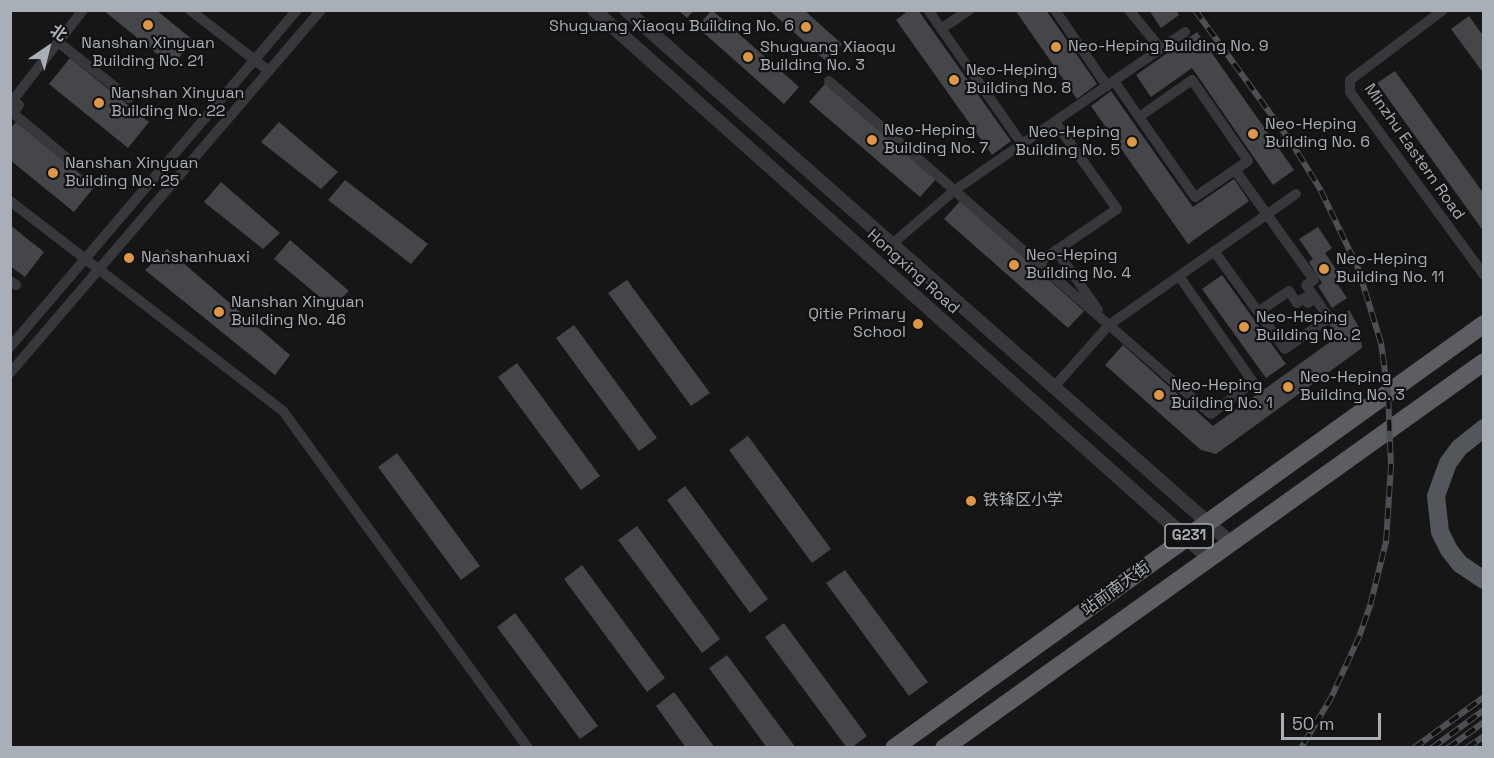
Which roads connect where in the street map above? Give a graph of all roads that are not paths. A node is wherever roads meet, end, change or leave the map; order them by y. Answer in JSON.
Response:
{"nodes":[{"id":1,"x":190,"y":10,"type":"edge"},
{"id":2,"x":297,"y":10,"type":"edge"},
{"id":3,"x":321,"y":10,"type":"edge"},
{"id":4,"x":594,"y":10,"type":"edge"},
{"id":5,"x":626,"y":10,"type":"edge"},
{"id":6,"x":928,"y":10,"type":"edge"},
{"id":7,"x":969,"y":10,"type":"edge"},
{"id":8,"x":1055,"y":10,"type":"edge"},
{"id":9,"x":1129,"y":10,"type":"edge"},
{"id":10,"x":1443,"y":10,"type":"edge"},
{"id":11,"x":78,"y":12,"type":"edge"},
{"id":12,"x":941,"y":29,"type":"junction"},
{"id":13,"x":1185,"y":32,"type":"dead end"},
{"id":14,"x":58,"y":42,"type":"junction"},
{"id":15,"x":1161,"y":49,"type":"junction"},
{"id":16,"x":255,"y":60,"type":"junction"},
{"id":17,"x":269,"y":71,"type":"junction"},
{"id":18,"x":829,"y":81,"type":"dead end"},
{"id":19,"x":1111,"y":83,"type":"junction"},
{"id":20,"x":129,"y":98,"type":"dead end"},
{"id":21,"x":12,"y":99,"type":"edge"},
{"id":22,"x":1139,"y":117,"type":"junction"},
{"id":23,"x":1055,"y":122,"type":"junction"},
{"id":24,"x":1022,"y":144,"type":"junction"},
{"id":25,"x":74,"y":164,"type":"dead end"},
{"id":26,"x":1235,"y":170,"type":"junction"},
{"id":27,"x":956,"y":190,"type":"junction"},
{"id":28,"x":1296,"y":194,"type":"dead end"},
{"id":29,"x":10,"y":201,"type":"edge"},
{"id":30,"x":1267,"y":214,"type":"junction"},
{"id":31,"x":892,"y":244,"type":"junction"},
{"id":32,"x":1056,"y":250,"type":"junction"},
{"id":33,"x":1214,"y":251,"type":"junction"},
{"id":34,"x":86,"y":261,"type":"junction"},
{"id":35,"x":1038,"y":263,"type":"junction"},
{"id":36,"x":99,"y":271,"type":"junction"},
{"id":37,"x":1484,"y":275,"type":"edge"},
{"id":38,"x":1179,"y":276,"type":"junction"},
{"id":39,"x":1315,"y":298,"type":"junction"},
{"id":40,"x":1258,"y":312,"type":"junction"},
{"id":41,"x":1109,"y":324,"type":"junction"},
{"id":42,"x":1484,"y":324,"type":"edge"},
{"id":43,"x":10,"y":347,"type":"edge"},
{"id":44,"x":1484,"y":362,"type":"edge"},
{"id":45,"x":10,"y":373,"type":"edge"},
{"id":46,"x":1054,"y":387,"type":"junction"},
{"id":47,"x":1484,"y":428,"type":"edge"},
{"id":48,"x":1208,"y":523,"type":"junction"},
{"id":49,"x":1187,"y":538,"type":"junction"},
{"id":50,"x":1232,"y":543,"type":"junction"},
{"id":51,"x":1210,"y":559,"type":"junction"},
{"id":52,"x":1484,"y":580,"type":"edge"},
{"id":53,"x":528,"y":747,"type":"edge"},
{"id":54,"x":894,"y":747,"type":"edge"},
{"id":55,"x":944,"y":747,"type":"edge"}],
"edges":[{"from":1,"to":16,"type":"street"},
{"from":2,"to":16,"type":"street"},
{"from":3,"to":17,"type":"street"},
{"from":4,"to":49,"type":"street","name":"Hongxing Road"},
{"from":5,"to":31,"type":"street","name":"Hongxing Road"},
{"from":6,"to":12,"type":"street"},
{"from":7,"to":12,"type":"street"},
{"from":8,"to":19,"type":"street"},
{"from":9,"to":15,"type":"street"},
{"from":10,"to":37,"type":"street","name":"Minzhu Eastern Road"},
{"from":11,"to":14,"type":"street"},
{"from":12,"to":24,"type":"street"},
{"from":13,"to":15,"type":"street"},
{"from":14,"to":20,"type":"street"},
{"from":14,"to":21,"type":"street"},
{"from":15,"to":19,"type":"street"},
{"from":16,"to":17,"type":"street"},
{"from":16,"to":34,"type":"street"},
{"from":17,"to":36,"type":"street"},
{"from":18,"to":27,"type":"street"},
{"from":19,"to":22,"type":"street"},
{"from":19,"to":23,"type":"street"},
{"from":21,"to":25,"type":"street"},
{"from":22,"to":26,"type":"street"},
{"from":22,"to":26,"type":"street"},
{"from":23,"to":24,"type":"street"},
{"from":23,"to":32,"type":"street"},
{"from":24,"to":27,"type":"street"},
{"from":26,"to":30,"type":"street"},
{"from":27,"to":31,"type":"street"},
{"from":27,"to":35,"type":"street"},
{"from":28,"to":30,"type":"street"},
{"from":29,"to":34,"type":"street"},
{"from":30,"to":33,"type":"street"},
{"from":30,"to":39,"type":"street"},
{"from":31,"to":46,"type":"street","name":"Hongxing Road"},
{"from":32,"to":35,"type":"street"},
{"from":32,"to":41,"type":"street"},
{"from":33,"to":38,"type":"street"},
{"from":33,"to":40,"type":"street"},
{"from":34,"to":36,"type":"street"},
{"from":34,"to":43,"type":"street"},
{"from":35,"to":41,"type":"street"},
{"from":36,"to":45,"type":"street"},
{"from":36,"to":53,"type":"street"},
{"from":38,"to":41,"type":"street"},
{"from":38,"to":41,"type":"street"},
{"from":39,"to":40,"type":"street"},
{"from":39,"to":40,"type":"street"},
{"from":41,"to":46,"type":"street"},
{"from":42,"to":48,"type":"highway","name":"站前南大街","number":"G231"},
{"from":44,"to":50,"type":"highway","name":"站前南大街","number":"G231"},
{"from":46,"to":48,"type":"street","name":"Hongxing Road"},
{"from":47,"to":52,"type":"main road"},
{"from":48,"to":49,"type":"highway","name":"站前南大街","number":"G231"},
{"from":48,"to":50,"type":"street","name":"Hongxing Road"},
{"from":49,"to":51,"type":"street","name":"Hongxing Road"},
{"from":49,"to":54,"type":"highway","name":"站前南大街","number":"G231"},
{"from":50,"to":51,"type":"highway","name":"站前南大街","number":"G231"},
{"from":51,"to":55,"type":"highway","name":"站前南大街","number":"G231"}]}
